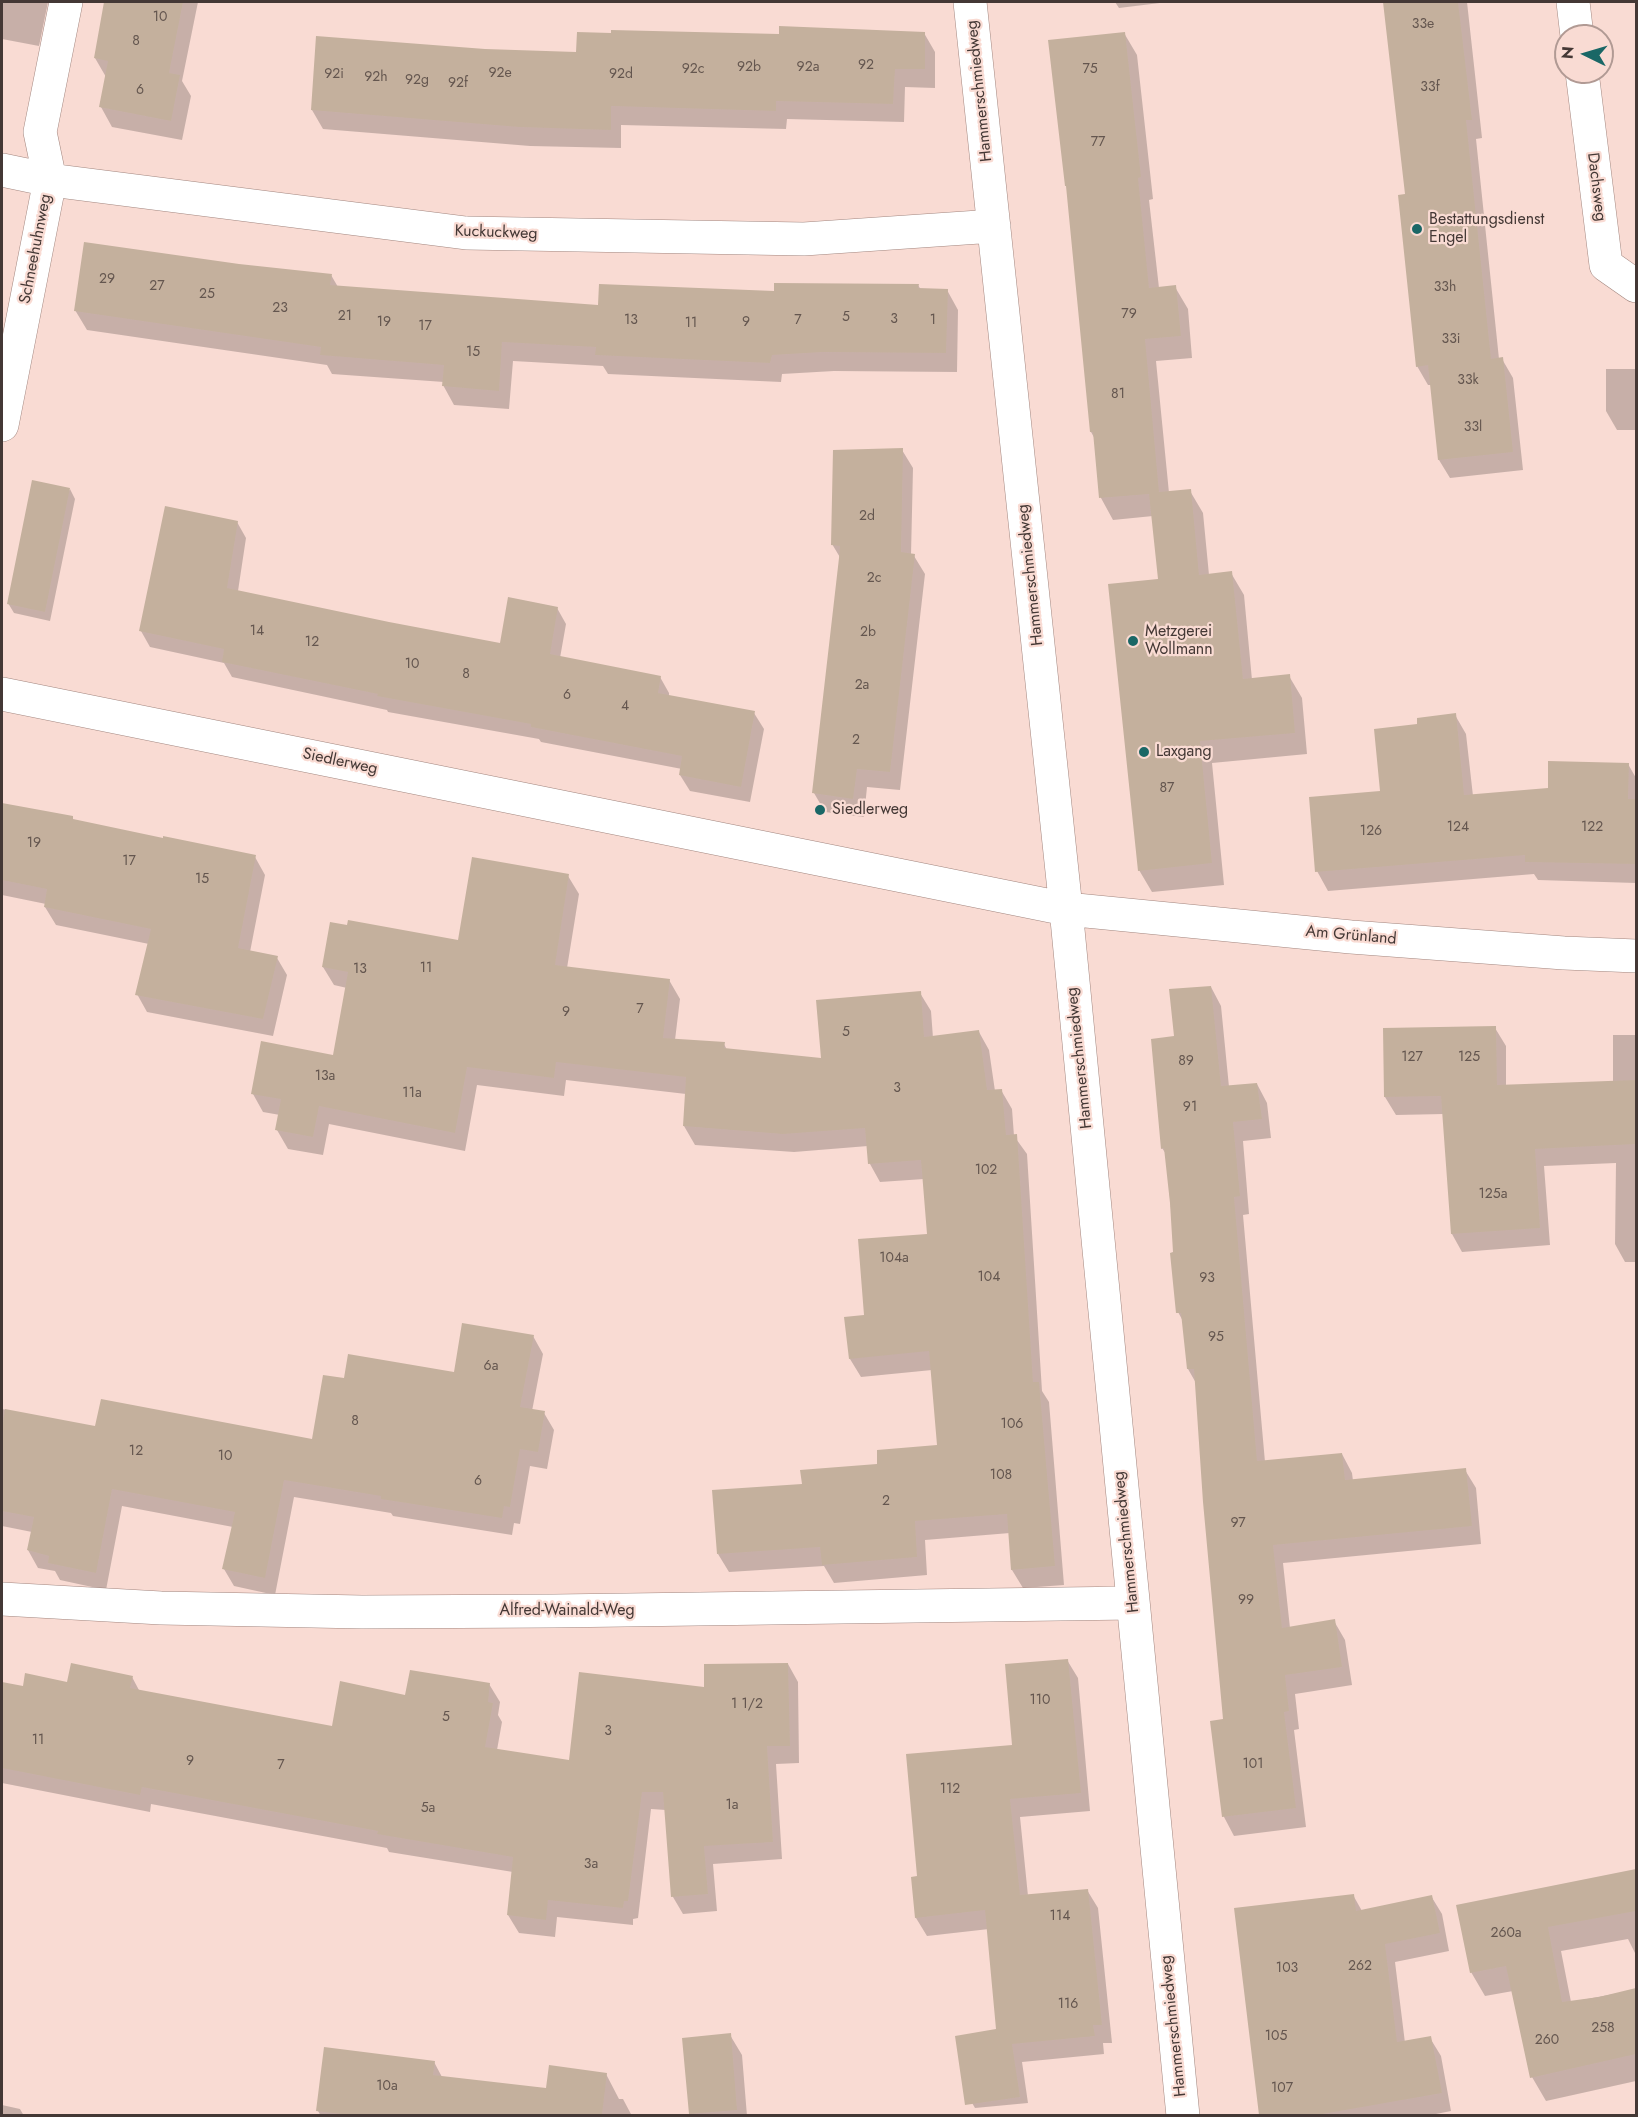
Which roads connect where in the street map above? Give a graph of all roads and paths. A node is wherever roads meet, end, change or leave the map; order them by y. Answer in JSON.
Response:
{"nodes":[{"id":1,"x":66,"y":2,"type":"edge"},
{"id":2,"x":970,"y":2,"type":"edge"},
{"id":3,"x":1573,"y":2,"type":"edge"},
{"id":4,"x":1576,"y":24,"type":"edge"},
{"id":5,"x":1583,"y":84,"type":"edge"},
{"id":6,"x":2,"y":170,"type":"edge"},
{"id":7,"x":50,"y":180,"type":"junction"},
{"id":8,"x":994,"y":225,"type":"junction"},
{"id":9,"x":1636,"y":286,"type":"edge"},
{"id":10,"x":2,"y":425,"type":"edge"},
{"id":11,"x":2,"y":694,"type":"edge"},
{"id":12,"x":1066,"y":909,"type":"junction"},
{"id":13,"x":1636,"y":956,"type":"edge"},
{"id":14,"x":2,"y":1599,"type":"edge"},
{"id":15,"x":1133,"y":1603,"type":"junction"},
{"id":16,"x":1183,"y":2115,"type":"edge"}],
"edges":[{"from":1,"to":7,"type":"street","name":"Schneehuhnweg"},
{"from":2,"to":8,"type":"street","name":"Hammerschmiedweg"},
{"from":3,"to":4,"type":"street"},
{"from":5,"to":9,"type":"street","name":"Dachsweg"},
{"from":6,"to":7,"type":"street","name":"Kuckuckweg"},
{"from":7,"to":8,"type":"street","name":"Kuckuckweg"},
{"from":7,"to":10,"type":"street","name":"Schneehuhnweg"},
{"from":8,"to":12,"type":"street","name":"Hammerschmiedweg"},
{"from":11,"to":12,"type":"street","name":"Siedlerweg"},
{"from":12,"to":13,"type":"street","name":"Am Grünland"},
{"from":12,"to":15,"type":"street","name":"Hammerschmiedweg"},
{"from":14,"to":15,"type":"street","name":"Alfred-Wainald-Weg"},
{"from":15,"to":16,"type":"street","name":"Hammerschmiedweg"}]}
